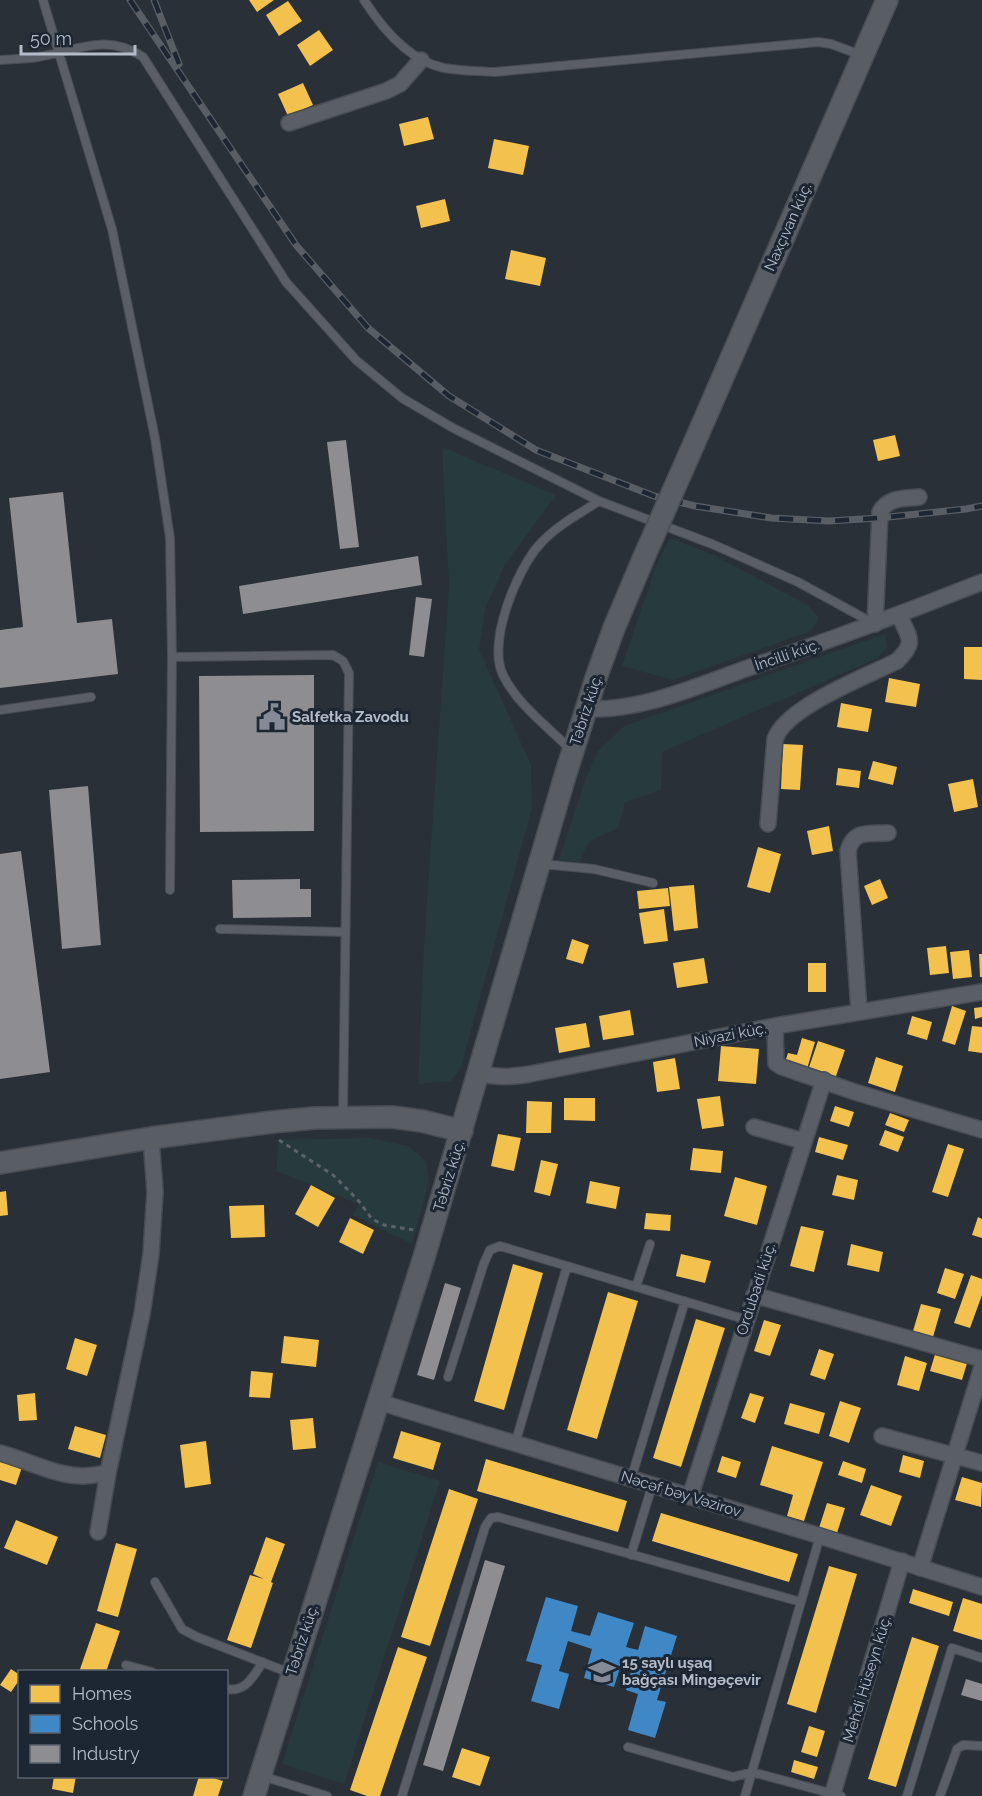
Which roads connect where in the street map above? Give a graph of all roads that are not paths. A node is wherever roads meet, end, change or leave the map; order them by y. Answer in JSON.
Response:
{"nodes":[{"id":1,"x":43,"y":0,"type":"edge"},
{"id":2,"x":364,"y":0,"type":"edge"},
{"id":3,"x":886,"y":0,"type":"edge"},
{"id":4,"x":58,"y":52,"type":"junction"},
{"id":5,"x":862,"y":56,"type":"junction"},
{"id":6,"x":0,"y":60,"type":"edge"},
{"id":7,"x":422,"y":60,"type":"junction"},
{"id":8,"x":289,"y":123,"type":"dead end"},
{"id":9,"x":920,"y":497,"type":"dead end"},
{"id":10,"x":599,"y":501,"type":"junction"},
{"id":11,"x":644,"y":557,"type":"joint"},
{"id":12,"x":982,"y":582,"type":"edge"},
{"id":13,"x":899,"y":615,"type":"junction"},
{"id":14,"x":875,"y":624,"type":"junction"},
{"id":15,"x":172,"y":657,"type":"junction"},
{"id":16,"x":91,"y":697,"type":"dead end"},
{"id":17,"x":586,"y":709,"type":"junction"},
{"id":18,"x":0,"y":710,"type":"edge"},
{"id":19,"x":573,"y":752,"type":"junction"},
{"id":20,"x":768,"y":824,"type":"dead end"},
{"id":21,"x":888,"y":833,"type":"dead end"},
{"id":22,"x":540,"y":864,"type":"junction"},
{"id":23,"x":653,"y":883,"type":"dead end"},
{"id":24,"x":170,"y":890,"type":"dead end"},
{"id":25,"x":220,"y":929,"type":"dead end"},
{"id":26,"x":345,"y":932,"type":"junction"},
{"id":27,"x":982,"y":992,"type":"edge"},
{"id":28,"x":859,"y":1011,"type":"junction"},
{"id":29,"x":775,"y":1026,"type":"junction"},
{"id":30,"x":479,"y":1073,"type":"junction"},
{"id":31,"x":824,"y":1080,"type":"junction"},
{"id":32,"x":343,"y":1117,"type":"junction"},
{"id":33,"x":754,"y":1127,"type":"dead end"},
{"id":34,"x":982,"y":1130,"type":"edge"},
{"id":35,"x":462,"y":1131,"type":"junction"},
{"id":36,"x":152,"y":1138,"type":"junction"},
{"id":37,"x":804,"y":1141,"type":"junction"},
{"id":38,"x":0,"y":1163,"type":"edge"},
{"id":39,"x":650,"y":1244,"type":"dead end"},
{"id":40,"x":567,"y":1266,"type":"junction"},
{"id":41,"x":636,"y":1287,"type":"junction"},
{"id":42,"x":754,"y":1294,"type":"junction"},
{"id":43,"x":685,"y":1301,"type":"junction"},
{"id":44,"x":747,"y":1320,"type":"junction"},
{"id":45,"x":982,"y":1359,"type":"edge"},
{"id":46,"x":982,"y":1367,"type":"edge"},
{"id":47,"x":448,"y":1377,"type":"dead end"},
{"id":48,"x":379,"y":1402,"type":"junction"},
{"id":49,"x":882,"y":1436,"type":"dead end"},
{"id":50,"x":515,"y":1444,"type":"junction"},
{"id":51,"x":0,"y":1454,"type":"edge"},
{"id":52,"x":955,"y":1455,"type":"junction"},
{"id":53,"x":982,"y":1463,"type":"edge"},
{"id":54,"x":108,"y":1473,"type":"junction"},
{"id":55,"x":631,"y":1479,"type":"junction"},
{"id":56,"x":652,"y":1486,"type":"junction"},
{"id":57,"x":690,"y":1497,"type":"junction"},
{"id":58,"x":98,"y":1532,"type":"dead end"},
{"id":59,"x":820,"y":1536,"type":"junction"},
{"id":60,"x":631,"y":1555,"type":"junction"},
{"id":61,"x":902,"y":1561,"type":"junction"},
{"id":62,"x":920,"y":1568,"type":"junction"},
{"id":63,"x":155,"y":1582,"type":"dead end"},
{"id":64,"x":982,"y":1587,"type":"edge"},
{"id":65,"x":801,"y":1602,"type":"junction"},
{"id":66,"x":982,"y":1658,"type":"edge"},
{"id":67,"x":262,"y":1662,"type":"junction"},
{"id":68,"x":126,"y":1665,"type":"dead end"},
{"id":69,"x":148,"y":1670,"type":"edge"},
{"id":70,"x":291,"y":1674,"type":"junction"},
{"id":71,"x":228,"y":1689,"type":"edge"},
{"id":72,"x":982,"y":1746,"type":"edge"},
{"id":73,"x":628,"y":1747,"type":"dead end"},
{"id":74,"x":752,"y":1772,"type":"junction"},
{"id":75,"x":260,"y":1775,"type":"junction"},
{"id":76,"x":835,"y":1795,"type":"edge"},
{"id":77,"x":254,"y":1796,"type":"edge"},
{"id":78,"x":327,"y":1796,"type":"edge"},
{"id":79,"x":402,"y":1796,"type":"edge"},
{"id":80,"x":745,"y":1796,"type":"edge"},
{"id":81,"x":907,"y":1796,"type":"edge"},
{"id":82,"x":940,"y":1796,"type":"edge"}],
"edges":[{"from":1,"to":4,"type":"lane"},
{"from":2,"to":7,"type":"lane"},
{"from":3,"to":5,"type":"street","name":"Naxçıvan küç."},
{"from":4,"to":6,"type":"lane"},
{"from":4,"to":10,"type":"lane"},
{"from":4,"to":15,"type":"lane"},
{"from":5,"to":7,"type":"lane"},
{"from":5,"to":11,"type":"street","name":"Naxçıvan küç.","bridge":true},
{"from":7,"to":8,"type":"street"},
{"from":9,"to":14,"type":"street"},
{"from":10,"to":14,"type":"lane"},
{"from":10,"to":19,"type":"lane"},
{"from":11,"to":17,"type":"street","name":"Təbriz küç."},
{"from":12,"to":13,"type":"street","name":"İncilli küç."},
{"from":13,"to":14,"type":"street","name":"İncilli küç."},
{"from":13,"to":20,"type":"street"},
{"from":14,"to":17,"type":"street","name":"İncilli küç."},
{"from":15,"to":24,"type":"lane"},
{"from":15,"to":26,"type":"lane"},
{"from":16,"to":18,"type":"lane"},
{"from":17,"to":19,"type":"street","name":"Təbriz küç."},
{"from":19,"to":22,"type":"street","name":"Təbriz küç."},
{"from":21,"to":28,"type":"street"},
{"from":22,"to":23,"type":"lane"},
{"from":22,"to":30,"type":"street","name":"Təbriz küç."},
{"from":25,"to":26,"type":"lane"},
{"from":26,"to":32,"type":"lane"},
{"from":27,"to":28,"type":"street","name":"Niyazi küç."},
{"from":28,"to":29,"type":"street","name":"Niyazi küç."},
{"from":29,"to":30,"type":"street","name":"Niyazi küç."},
{"from":29,"to":31,"type":"street"},
{"from":30,"to":35,"type":"street","name":"Təbriz küç."},
{"from":31,"to":34,"type":"street"},
{"from":31,"to":37,"type":"street","name":"Ordubadi küç."},
{"from":32,"to":35,"type":"street"},
{"from":32,"to":36,"type":"street"},
{"from":33,"to":37,"type":"street"},
{"from":35,"to":48,"type":"street","name":"Təbriz küç."},
{"from":36,"to":38,"type":"street"},
{"from":36,"to":54,"type":"street"},
{"from":37,"to":42,"type":"street","name":"Ordubadi küç."},
{"from":39,"to":41,"type":"lane"},
{"from":40,"to":41,"type":"lane"},
{"from":40,"to":47,"type":"lane"},
{"from":40,"to":50,"type":"lane"},
{"from":41,"to":43,"type":"lane"},
{"from":42,"to":44,"type":"street","name":"Ordubadi küç."},
{"from":42,"to":45,"type":"street"},
{"from":43,"to":44,"type":"lane"},
{"from":43,"to":55,"type":"lane"},
{"from":44,"to":57,"type":"street","name":"Ordubadi küç."},
{"from":46,"to":52,"type":"street"},
{"from":48,"to":50,"type":"street","name":"Nəcəf bəy Vəzirov"},
{"from":48,"to":70,"type":"street","name":"Təbriz küç."},
{"from":49,"to":52,"type":"street"},
{"from":50,"to":55,"type":"street","name":"Nəcəf bəy Vəzirov"},
{"from":51,"to":54,"type":"street"},
{"from":52,"to":53,"type":"street"},
{"from":52,"to":62,"type":"street"},
{"from":54,"to":58,"type":"street"},
{"from":55,"to":56,"type":"street","name":"Nəcəf bəy Vəzirov"},
{"from":56,"to":57,"type":"street","name":"Nəcəf bəy Vəzirov"},
{"from":56,"to":60,"type":"lane"},
{"from":57,"to":59,"type":"street","name":"Nəcəf bəy Vəzirov"},
{"from":59,"to":61,"type":"street","name":"Nəcəf bəy Vəzirov"},
{"from":59,"to":65,"type":"lane"},
{"from":60,"to":65,"type":"lane"},
{"from":60,"to":79,"type":"lane"},
{"from":61,"to":62,"type":"street","name":"Nəcəf bəy Vəzirov"},
{"from":61,"to":76,"type":"street","name":"Mehdi Hüseyn küç."},
{"from":62,"to":64,"type":"street","name":"Nəcəf bəy Vəzirov"},
{"from":63,"to":67,"type":"lane"},
{"from":65,"to":74,"type":"lane"},
{"from":66,"to":81,"type":"lane"},
{"from":67,"to":70,"type":"lane"},
{"from":67,"to":71,"type":"lane"},
{"from":68,"to":69,"type":"lane"},
{"from":70,"to":75,"type":"street","name":"Təbriz küç."},
{"from":72,"to":82,"type":"lane"},
{"from":73,"to":74,"type":"lane"},
{"from":74,"to":76,"type":"lane"},
{"from":74,"to":80,"type":"lane"},
{"from":75,"to":77,"type":"street","name":"Təbriz küç."},
{"from":75,"to":78,"type":"lane"}]}
